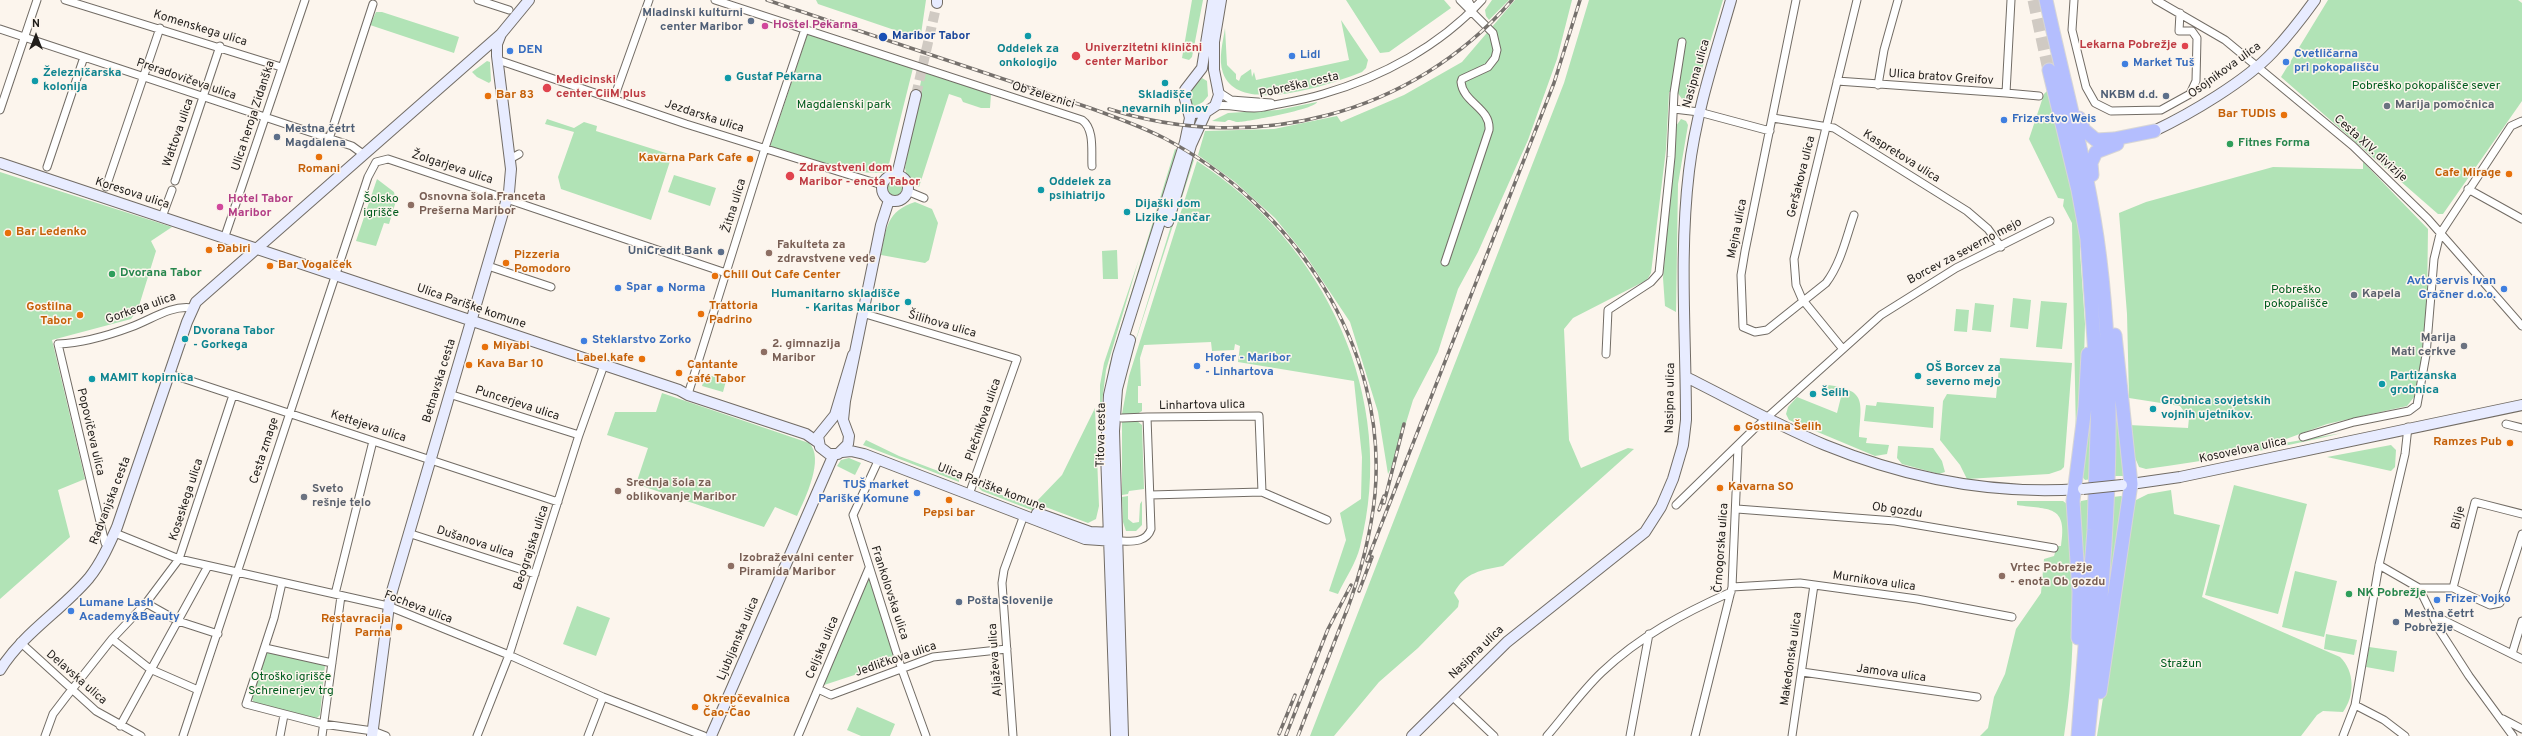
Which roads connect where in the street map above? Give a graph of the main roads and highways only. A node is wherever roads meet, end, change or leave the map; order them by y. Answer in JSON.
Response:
{"nodes":[{"id":1,"x":2046,"y":0,"type":"edge"},
{"id":2,"x":2049,"y":70,"type":"tunnel mouth"},
{"id":3,"x":2069,"y":94,"type":"junction"},
{"id":4,"x":2089,"y":189,"type":"junction"},
{"id":5,"x":2104,"y":301,"type":"junction"},
{"id":6,"x":2092,"y":312,"type":"junction"},
{"id":7,"x":2084,"y":679,"type":"junction"},
{"id":8,"x":2085,"y":735,"type":"edge"}],
"edges":[{"from":1,"to":3,"type":"highway"},
{"from":2,"to":6,"type":"highway"},
{"from":3,"to":4,"type":"highway"},
{"from":3,"to":4,"type":"highway"},
{"from":4,"to":5,"type":"highway"},
{"from":5,"to":8,"type":"highway"},
{"from":5,"to":8,"type":"highway"},
{"from":6,"to":7,"type":"highway"},
{"from":6,"to":7,"type":"highway"},
{"from":7,"to":8,"type":"highway"}]}
